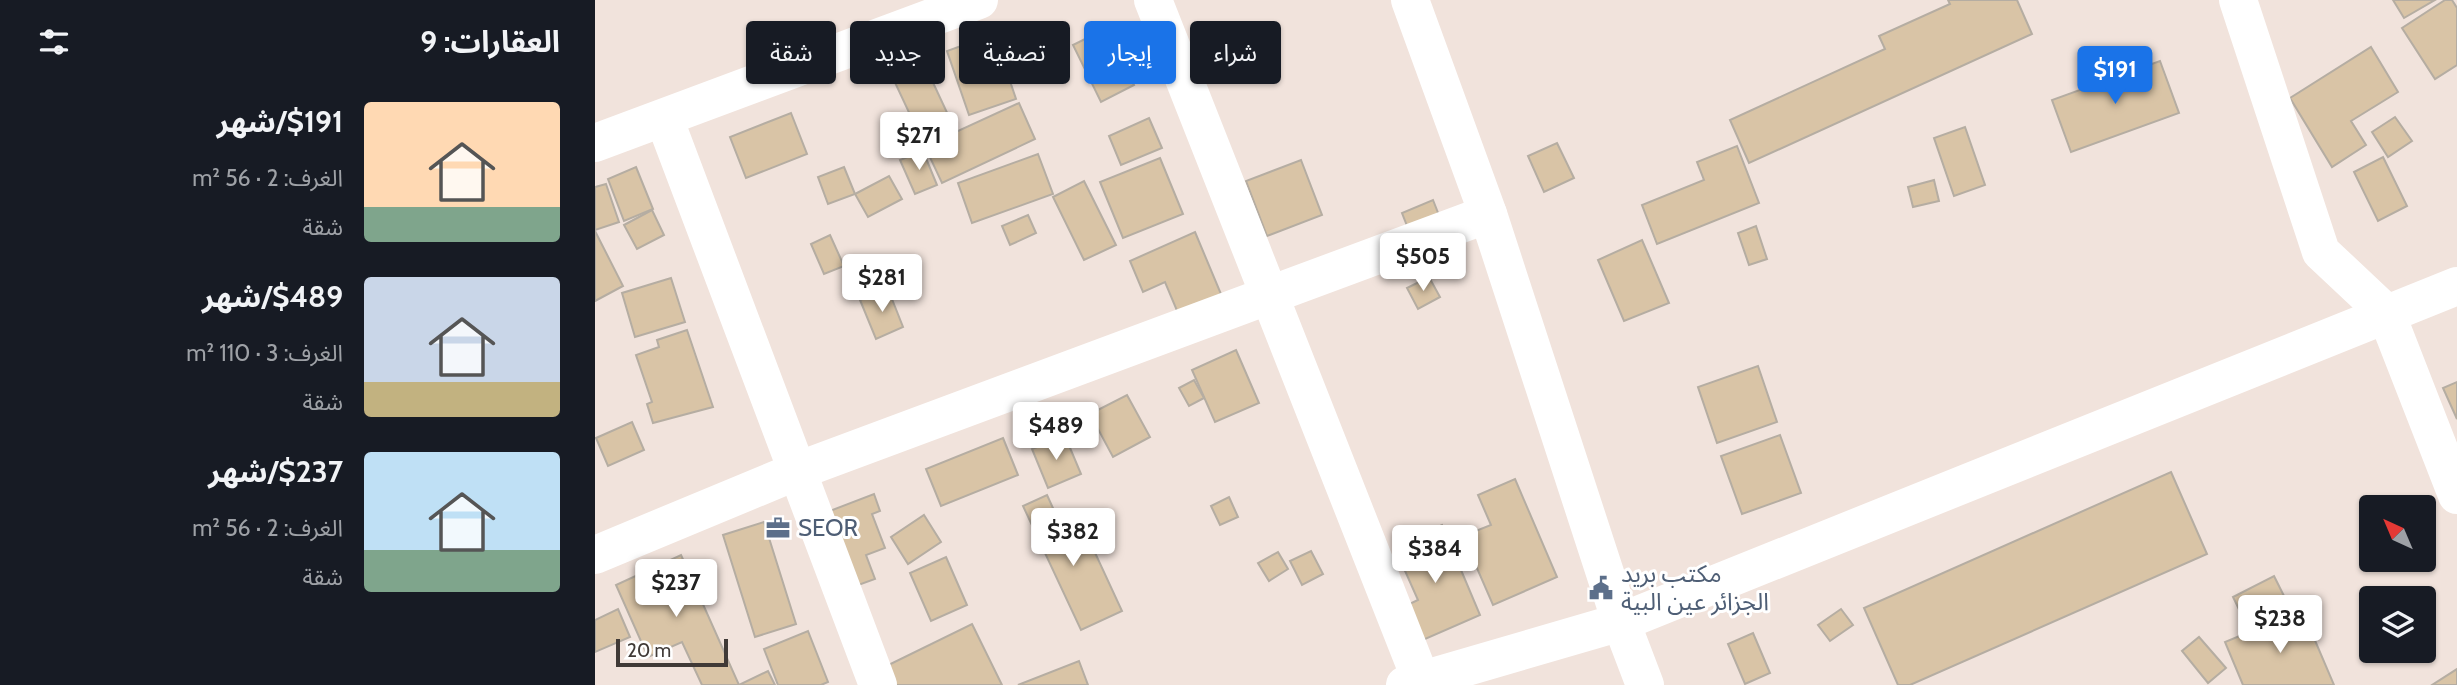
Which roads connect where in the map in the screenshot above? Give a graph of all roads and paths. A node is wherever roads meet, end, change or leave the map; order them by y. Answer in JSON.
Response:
{"nodes":[{"id":1,"x":979,"y":0,"type":"edge"},
{"id":2,"x":1153,"y":0,"type":"edge"},
{"id":3,"x":1410,"y":0,"type":"edge"},
{"id":4,"x":2238,"y":0,"type":"edge"},
{"id":5,"x":664,"y":118,"type":"junction"},
{"id":6,"x":595,"y":143,"type":"edge"},
{"id":7,"x":1488,"y":214,"type":"junction"},
{"id":8,"x":2457,"y":286,"type":"edge"},
{"id":9,"x":1269,"y":295,"type":"junction"},
{"id":10,"x":2386,"y":313,"type":"junction"},
{"id":11,"x":797,"y":471,"type":"junction"},
{"id":12,"x":2457,"y":495,"type":"edge"},
{"id":13,"x":595,"y":555,"type":"edge"},
{"id":14,"x":1621,"y":622,"type":"junction"},
{"id":15,"x":1416,"y":683,"type":"edge"},
{"id":16,"x":878,"y":685,"type":"edge"},
{"id":17,"x":1645,"y":685,"type":"edge"}],
"edges":[{"from":1,"to":5,"type":"street"},
{"from":2,"to":9,"type":"street"},
{"from":3,"to":7,"type":"street"},
{"from":4,"to":10,"type":"street"},
{"from":5,"to":6,"type":"street"},
{"from":5,"to":11,"type":"street"},
{"from":7,"to":9,"type":"street"},
{"from":7,"to":14,"type":"street"},
{"from":8,"to":10,"type":"street"},
{"from":9,"to":11,"type":"street"},
{"from":9,"to":15,"type":"street"},
{"from":10,"to":12,"type":"street"},
{"from":10,"to":14,"type":"street"},
{"from":11,"to":13,"type":"street"},
{"from":11,"to":16,"type":"street"},
{"from":14,"to":15,"type":"street"},
{"from":14,"to":17,"type":"street"}]}
